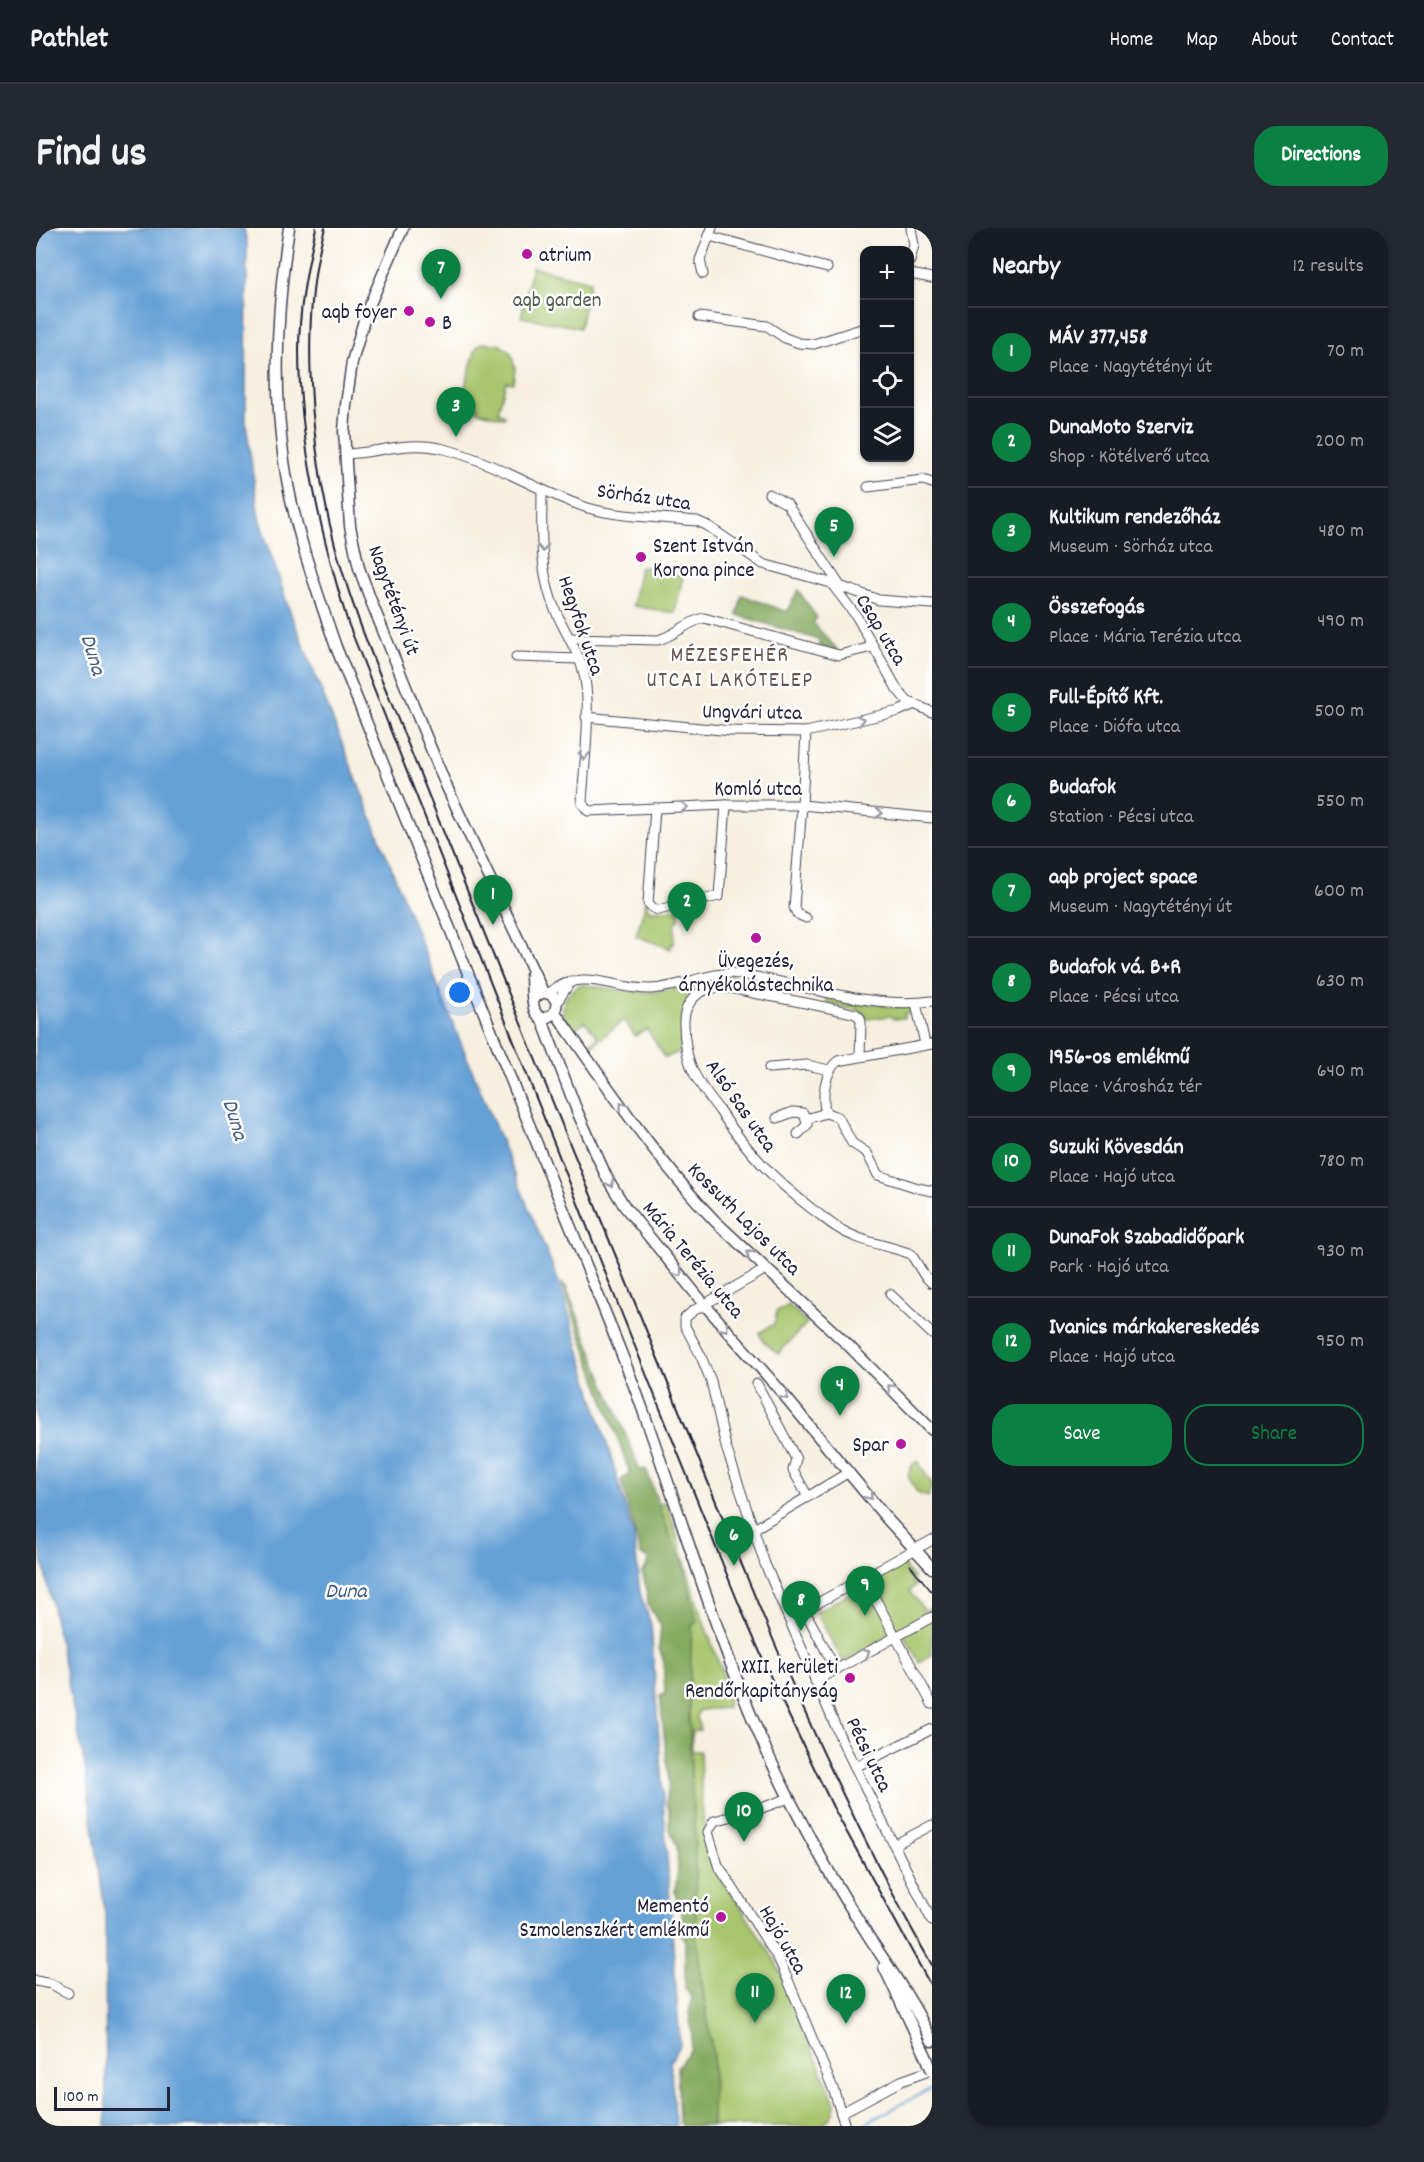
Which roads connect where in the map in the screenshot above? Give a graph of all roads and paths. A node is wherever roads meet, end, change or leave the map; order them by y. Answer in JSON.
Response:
{"nodes":[{"id":1,"x":289,"y":228,"type":"edge"},
{"id":2,"x":403,"y":228,"type":"edge"},
{"id":3,"x":911,"y":228,"type":"edge"},
{"id":4,"x":711,"y":230,"type":"edge"},
{"id":5,"x":913,"y":246,"type":"edge"},
{"id":6,"x":827,"y":268,"type":"dead end"},
{"id":7,"x":703,"y":274,"type":"dead end"},
{"id":8,"x":914,"y":275,"type":"edge"},
{"id":9,"x":932,"y":278,"type":"edge"},
{"id":10,"x":699,"y":317,"type":"dead end"},
{"id":11,"x":860,"y":329,"type":"edge"},
{"id":12,"x":345,"y":454,"type":"junction"},
{"id":13,"x":932,"y":483,"type":"edge"},
{"id":14,"x":868,"y":487,"type":"dead end"},
{"id":15,"x":542,"y":490,"type":"junction"},
{"id":16,"x":769,"y":494,"type":"dead end"},
{"id":17,"x":835,"y":585,"type":"junction"},
{"id":18,"x":932,"y":604,"type":"edge"},
{"id":19,"x":570,"y":638,"type":"junction"},
{"id":20,"x":872,"y":647,"type":"junction"},
{"id":21,"x":516,"y":657,"type":"dead end"},
{"id":22,"x":579,"y":659,"type":"junction"},
{"id":23,"x":915,"y":704,"type":"junction"},
{"id":24,"x":932,"y":712,"type":"edge"},
{"id":25,"x":586,"y":717,"type":"junction"},
{"id":26,"x":806,"y":732,"type":"junction"},
{"id":27,"x":726,"y":805,"type":"junction"},
{"id":28,"x":802,"y":805,"type":"junction"},
{"id":29,"x":584,"y":808,"type":"joint"},
{"id":30,"x":655,"y":808,"type":"junction"},
{"id":31,"x":932,"y":818,"type":"edge"},
{"id":32,"x":806,"y":918,"type":"dead end"},
{"id":33,"x":572,"y":981,"type":"junction"},
{"id":34,"x":819,"y":989,"type":"junction"},
{"id":35,"x":542,"y":995,"type":"junction"},
{"id":36,"x":932,"y":1001,"type":"edge"},
{"id":37,"x":816,"y":1004,"type":"junction"},
{"id":38,"x":916,"y":1004,"type":"junction"},
{"id":39,"x":551,"y":1011,"type":"junction"},
{"id":40,"x":929,"y":1044,"type":"edge"},
{"id":41,"x":932,"y":1055,"type":"edge"},
{"id":42,"x":860,"y":1056,"type":"junction"},
{"id":43,"x":769,"y":1068,"type":"dead end"},
{"id":44,"x":829,"y":1070,"type":"junction"},
{"id":45,"x":826,"y":1113,"type":"junction"},
{"id":46,"x":777,"y":1118,"type":"dead end"},
{"id":47,"x":806,"y":1119,"type":"junction"},
{"id":48,"x":798,"y":1134,"type":"dead end"},
{"id":49,"x":932,"y":1191,"type":"edge"},
{"id":50,"x":766,"y":1269,"type":"junction"},
{"id":51,"x":932,"y":1283,"type":"edge"},
{"id":52,"x":890,"y":1294,"type":"dead end"},
{"id":53,"x":704,"y":1304,"type":"junction"},
{"id":54,"x":932,"y":1334,"type":"edge"},
{"id":55,"x":757,"y":1384,"type":"dead end"},
{"id":56,"x":932,"y":1430,"type":"edge"},
{"id":57,"x":849,"y":1472,"type":"junction"},
{"id":58,"x":808,"y":1497,"type":"junction"},
{"id":59,"x":754,"y":1529,"type":"junction"},
{"id":60,"x":932,"y":1540,"type":"edge"},
{"id":61,"x":915,"y":1549,"type":"junction"},
{"id":62,"x":932,"y":1568,"type":"edge"},
{"id":63,"x":864,"y":1578,"type":"junction"},
{"id":64,"x":805,"y":1611,"type":"junction"},
{"id":65,"x":932,"y":1617,"type":"edge"},
{"id":66,"x":789,"y":1619,"type":"junction"},
{"id":67,"x":896,"y":1637,"type":"junction"},
{"id":68,"x":836,"y":1670,"type":"junction"},
{"id":69,"x":815,"y":1681,"type":"junction"},
{"id":70,"x":932,"y":1704,"type":"edge"},
{"id":71,"x":932,"y":1729,"type":"edge"},
{"id":72,"x":855,"y":1767,"type":"junction"},
{"id":73,"x":789,"y":1798,"type":"junction"},
{"id":74,"x":932,"y":1825,"type":"edge"},
{"id":75,"x":894,"y":1845,"type":"junction"},
{"id":76,"x":932,"y":1921,"type":"edge"},
{"id":77,"x":871,"y":1939,"type":"junction"},
{"id":78,"x":36,"y":1981,"type":"edge"},
{"id":79,"x":68,"y":1993,"type":"dead end"},
{"id":80,"x":932,"y":2041,"type":"edge"},
{"id":81,"x":929,"y":2072,"type":"edge"},
{"id":82,"x":841,"y":2113,"type":"junction"},
{"id":83,"x":845,"y":2126,"type":"edge"}],
"edges":[{"from":1,"to":73,"type":"main road"},
{"from":2,"to":12,"type":"main road","name":"Nagytétényi út"},
{"from":3,"to":5,"type":"street"},
{"from":4,"to":6,"type":"street"},
{"from":4,"to":7,"type":"street"},
{"from":8,"to":9,"type":"street"},
{"from":10,"to":11,"type":"street"},
{"from":12,"to":15,"type":"street","name":"Sörház utca"},
{"from":12,"to":35,"type":"main road","name":"Nagytétényi út"},
{"from":13,"to":14,"type":"street"},
{"from":15,"to":17,"type":"street","name":"Sörház utca"},
{"from":15,"to":19,"type":"street","name":"Hegyfok utca","one_way":true},
{"from":16,"to":17,"type":"street","name":"Csap utca"},
{"from":17,"to":18,"type":"street","name":"Sörház utca"},
{"from":17,"to":20,"type":"street","name":"Csap utca"},
{"from":19,"to":20,"type":"street"},
{"from":19,"to":22,"type":"street","name":"Hegyfok utca"},
{"from":20,"to":23,"type":"street","name":"Csap utca"},
{"from":21,"to":22,"type":"street"},
{"from":22,"to":25,"type":"street","name":"Hegyfok utca"},
{"from":23,"to":24,"type":"street","name":"Csap utca"},
{"from":26,"to":23,"type":"street","name":"Ungvári utca","one_way":true},
{"from":25,"to":26,"type":"street","name":"Ungvári utca"},
{"from":25,"to":29,"type":"street","name":"Hegyfok utca","one_way":true},
{"from":26,"to":28,"type":"street"},
{"from":27,"to":28,"type":"street","name":"Komló utca"},
{"from":30,"to":27,"type":"street","name":"Komló utca","one_way":true},
{"from":27,"to":30,"type":"street"},
{"from":28,"to":31,"type":"street","name":"Komló utca","one_way":true},
{"from":28,"to":32,"type":"street"},
{"from":29,"to":30,"type":"street","name":"Komló utca"},
{"from":33,"to":34,"type":"street"},
{"from":33,"to":35,"type":"street"},
{"from":33,"to":39,"type":"street"},
{"from":34,"to":37,"type":"street"},
{"from":34,"to":38,"type":"street"},
{"from":35,"to":39,"type":"main road"},
{"from":35,"to":39,"type":"main road"},
{"from":36,"to":38,"type":"street"},
{"from":37,"to":42,"type":"street"},
{"from":37,"to":51,"type":"street","name":"Alsó Sas utca"},
{"from":38,"to":40,"type":"street"},
{"from":50,"to":39,"type":"main road","name":"Kossuth Lajos utca","one_way":true},
{"from":39,"to":53,"type":"main road","name":"Mária Terézia utca","one_way":true},
{"from":40,"to":41,"type":"street"},
{"from":40,"to":42,"type":"street"},
{"from":42,"to":44,"type":"street"},
{"from":43,"to":44,"type":"street"},
{"from":44,"to":45,"type":"street"},
{"from":45,"to":47,"type":"street"},
{"from":45,"to":49,"type":"street"},
{"from":46,"to":47,"type":"street"},
{"from":47,"to":48,"type":"street"},
{"from":50,"to":53,"type":"street"},
{"from":56,"to":50,"type":"main road","name":"Kossuth Lajos utca","one_way":true},
{"from":52,"to":54,"type":"street"},
{"from":53,"to":57,"type":"main road","name":"Mária Terézia utca","one_way":true},
{"from":53,"to":59,"type":"street","name":"Pécsi utca"},
{"from":55,"to":58,"type":"street"},
{"from":57,"to":58,"type":"street"},
{"from":57,"to":61,"type":"main road","name":"Mária Terézia utca","one_way":true},
{"from":58,"to":59,"type":"street"},
{"from":59,"to":66,"type":"street","name":"Pécsi utca"},
{"from":60,"to":61,"type":"street"},
{"from":61,"to":62,"type":"main road","name":"Mária Terézia utca"},
{"from":61,"to":63,"type":"street"},
{"from":63,"to":64,"type":"street"},
{"from":63,"to":67,"type":"street"},
{"from":64,"to":66,"type":"street"},
{"from":64,"to":68,"type":"street"},
{"from":65,"to":67,"type":"street"},
{"from":66,"to":69,"type":"street","name":"Pécsi utca"},
{"from":68,"to":67,"type":"street","one_way":true},
{"from":67,"to":70,"type":"street"},
{"from":68,"to":69,"type":"street"},
{"from":69,"to":72,"type":"street","name":"Pécsi utca"},
{"from":71,"to":72,"type":"street"},
{"from":72,"to":75,"type":"street","name":"Pécsi utca"},
{"from":73,"to":77,"type":"main road"},
{"from":73,"to":82,"type":"street","name":"Hajó utca"},
{"from":74,"to":75,"type":"street"},
{"from":75,"to":76,"type":"street","name":"Pécsi utca"},
{"from":77,"to":80,"type":"main road"},
{"from":77,"to":81,"type":"main road","bridge":true},
{"from":78,"to":79,"type":"street"},
{"from":81,"to":82,"type":"street"},
{"from":82,"to":83,"type":"street","name":"Hajó utca"}]}
